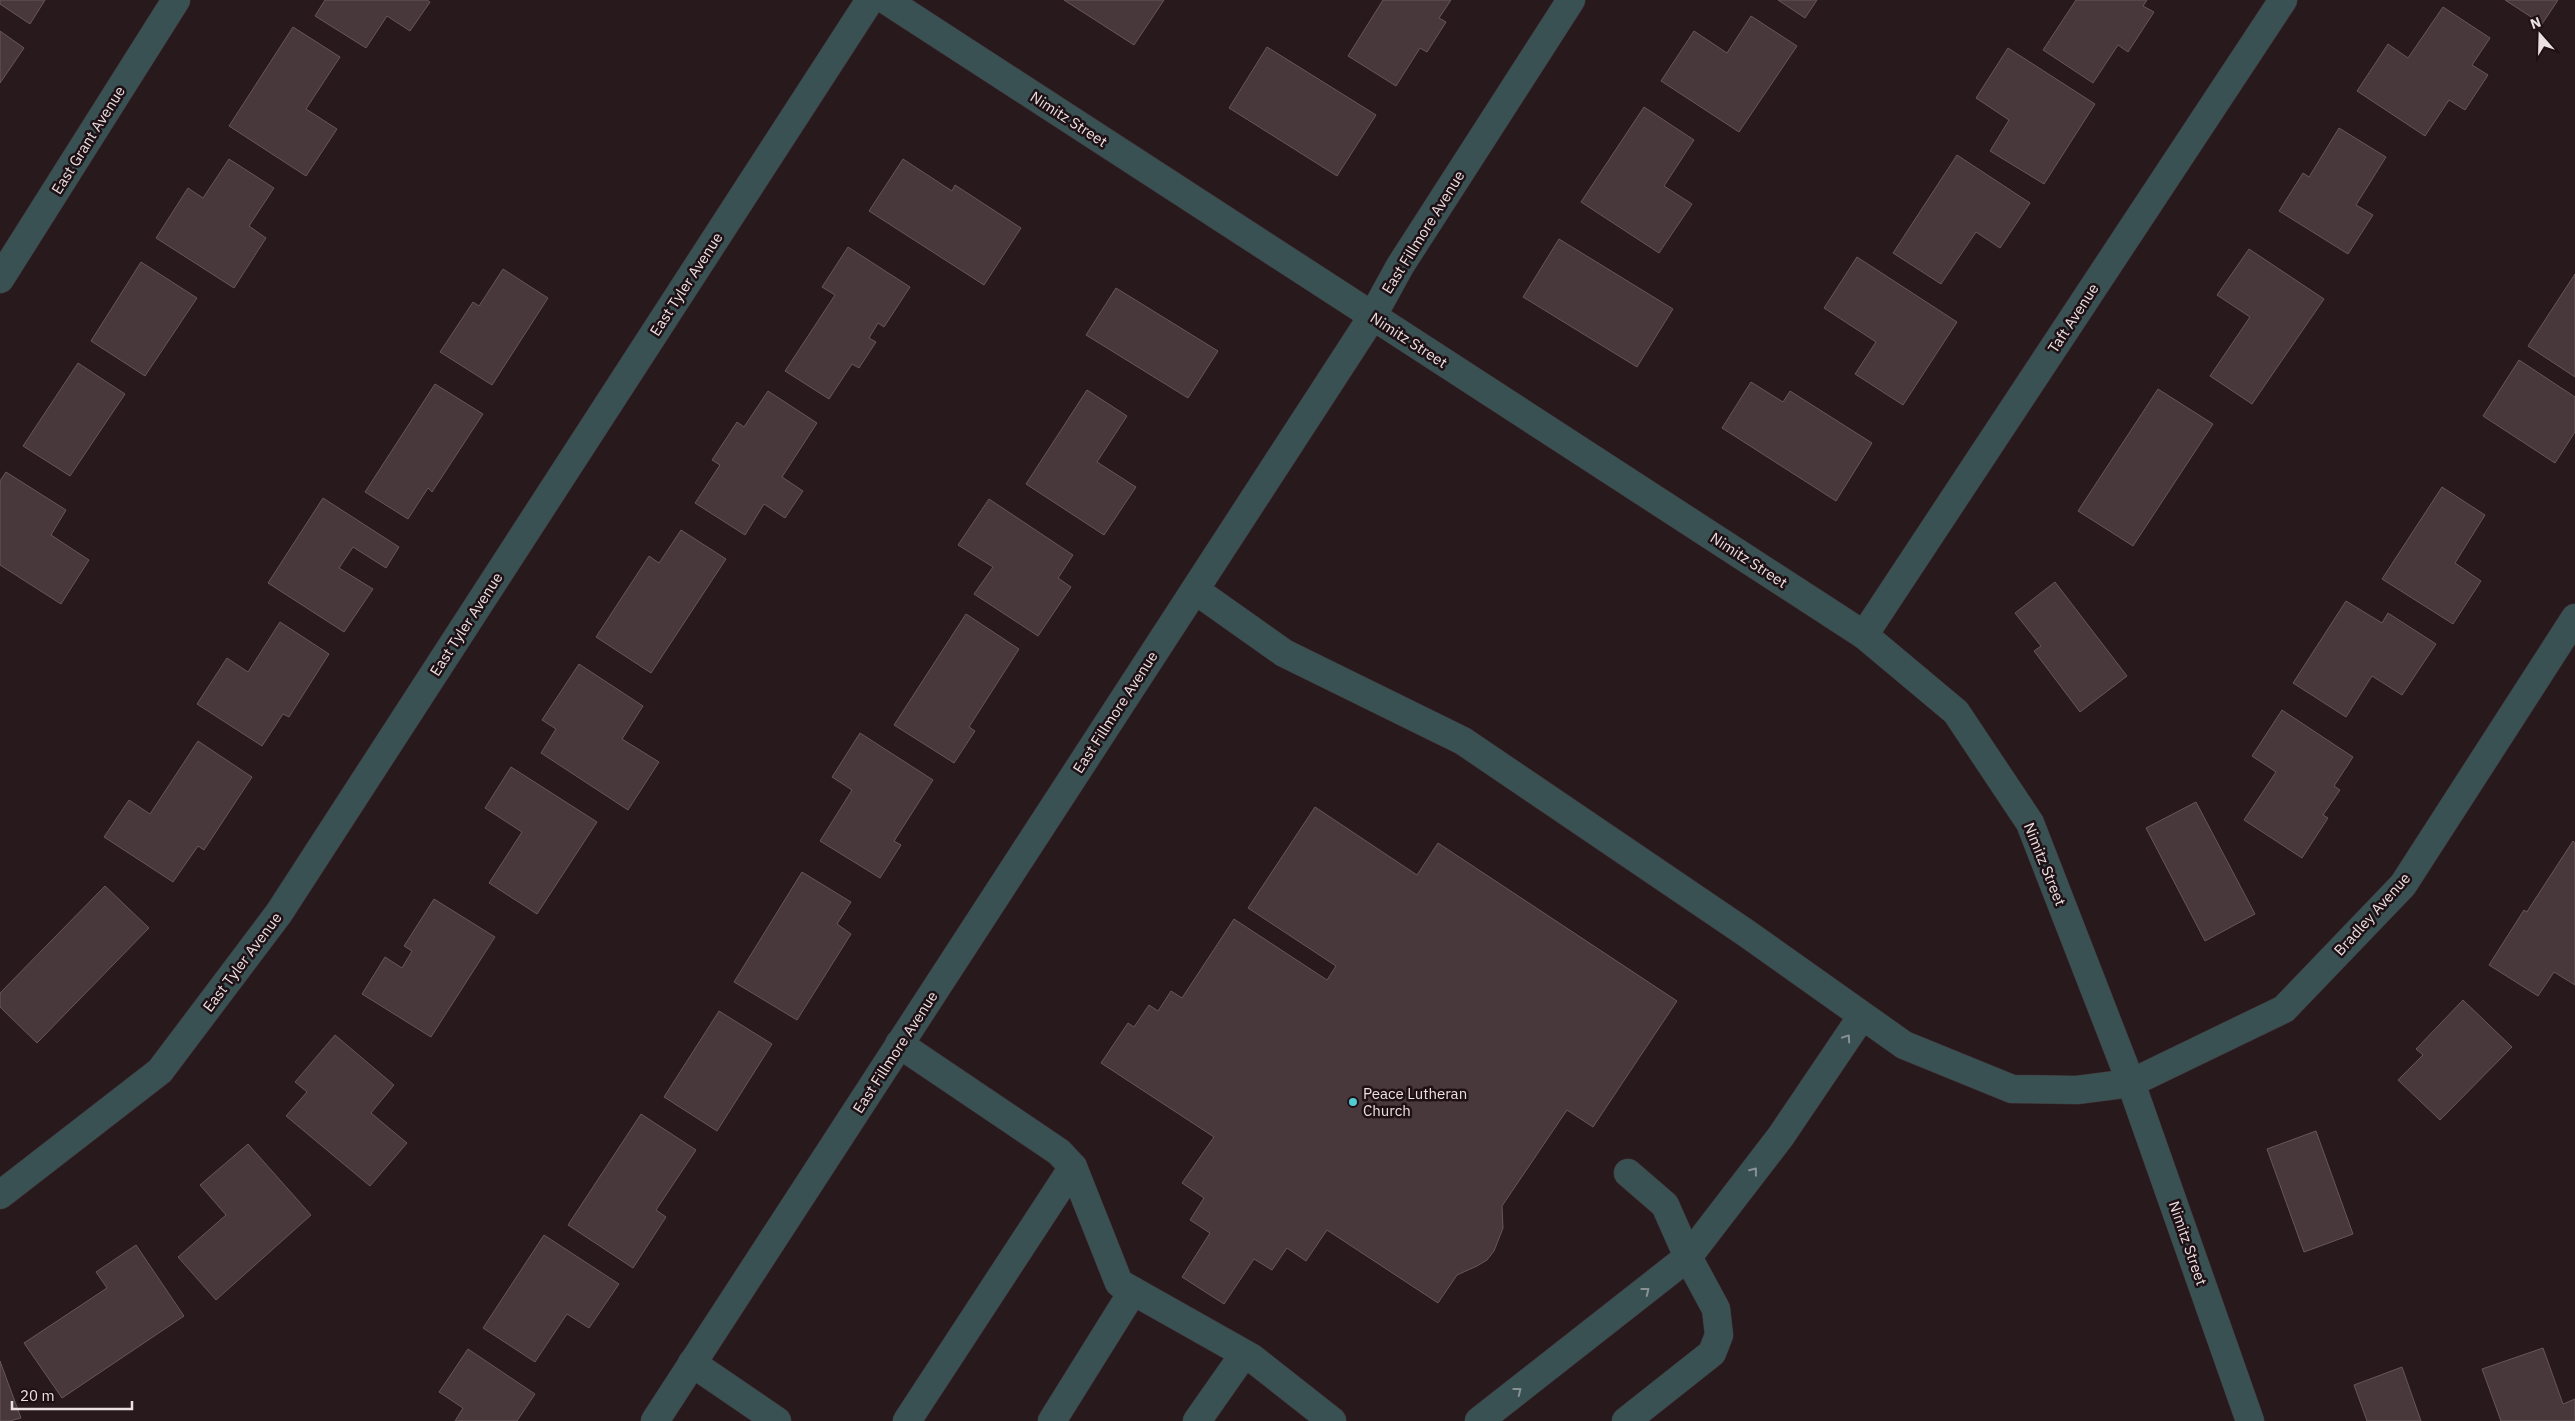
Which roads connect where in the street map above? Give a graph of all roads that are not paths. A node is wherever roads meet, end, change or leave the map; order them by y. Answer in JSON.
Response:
{"nodes":[{"id":1,"x":176,"y":0,"type":"edge"},
{"id":2,"x":870,"y":0,"type":"edge"},
{"id":3,"x":886,"y":0,"type":"edge"},
{"id":4,"x":1571,"y":0,"type":"edge"},
{"id":5,"x":2283,"y":0,"type":"edge"},
{"id":6,"x":0,"y":279,"type":"edge"},
{"id":7,"x":1372,"y":316,"type":"junction"},
{"id":8,"x":1195,"y":590,"type":"junction"},
{"id":9,"x":2575,"y":618,"type":"edge"},
{"id":10,"x":1864,"y":635,"type":"junction"},
{"id":11,"x":1862,"y":1016,"type":"junction"},
{"id":12,"x":899,"y":1044,"type":"junction"},
{"id":13,"x":2131,"y":1083,"type":"junction"},
{"id":14,"x":1073,"y":1167,"type":"junction"},
{"id":15,"x":1628,"y":1172,"type":"dead end"},
{"id":16,"x":0,"y":1194,"type":"edge"},
{"id":17,"x":1688,"y":1257,"type":"junction"},
{"id":18,"x":1133,"y":1291,"type":"junction"},
{"id":19,"x":1244,"y":1354,"type":"junction"},
{"id":20,"x":692,"y":1363,"type":"junction"},
{"id":21,"x":655,"y":1421,"type":"edge"},
{"id":22,"x":778,"y":1421,"type":"edge"},
{"id":23,"x":907,"y":1421,"type":"edge"},
{"id":24,"x":1052,"y":1421,"type":"edge"},
{"id":25,"x":1197,"y":1421,"type":"edge"},
{"id":26,"x":1332,"y":1421,"type":"edge"},
{"id":27,"x":1479,"y":1421,"type":"edge"},
{"id":28,"x":1626,"y":1421,"type":"edge"},
{"id":29,"x":2250,"y":1421,"type":"edge"}],
"edges":[{"from":1,"to":6,"type":"street","name":"East Grant Avenue"},
{"from":2,"to":16,"type":"street","name":"East Tyler Avenue"},
{"from":3,"to":7,"type":"street","name":"Nimitz Street"},
{"from":4,"to":7,"type":"street","name":"East Fillmore Avenue"},
{"from":5,"to":10,"type":"street","name":"Taft Avenue"},
{"from":7,"to":8,"type":"street","name":"East Fillmore Avenue"},
{"from":7,"to":10,"type":"street","name":"Nimitz Street"},
{"from":8,"to":11,"type":"street","name":"Bradley Avenue"},
{"from":8,"to":12,"type":"street","name":"East Fillmore Avenue"},
{"from":9,"to":13,"type":"street","name":"Bradley Avenue"},
{"from":10,"to":13,"type":"street","name":"Nimitz Street"},
{"from":11,"to":13,"type":"street","name":"Bradley Avenue"},
{"from":17,"to":11,"type":"street","one_way":true},
{"from":12,"to":14,"type":"street"},
{"from":12,"to":20,"type":"street","name":"East Fillmore Avenue"},
{"from":13,"to":29,"type":"street","name":"Nimitz Street"},
{"from":14,"to":18,"type":"street"},
{"from":14,"to":23,"type":"street"},
{"from":15,"to":17,"type":"street"},
{"from":27,"to":17,"type":"street","one_way":true},
{"from":17,"to":28,"type":"street"},
{"from":18,"to":19,"type":"street"},
{"from":18,"to":24,"type":"street"},
{"from":19,"to":25,"type":"street"},
{"from":19,"to":26,"type":"street"},
{"from":20,"to":21,"type":"street","name":"East Fillmore Avenue"},
{"from":20,"to":22,"type":"street"}]}
